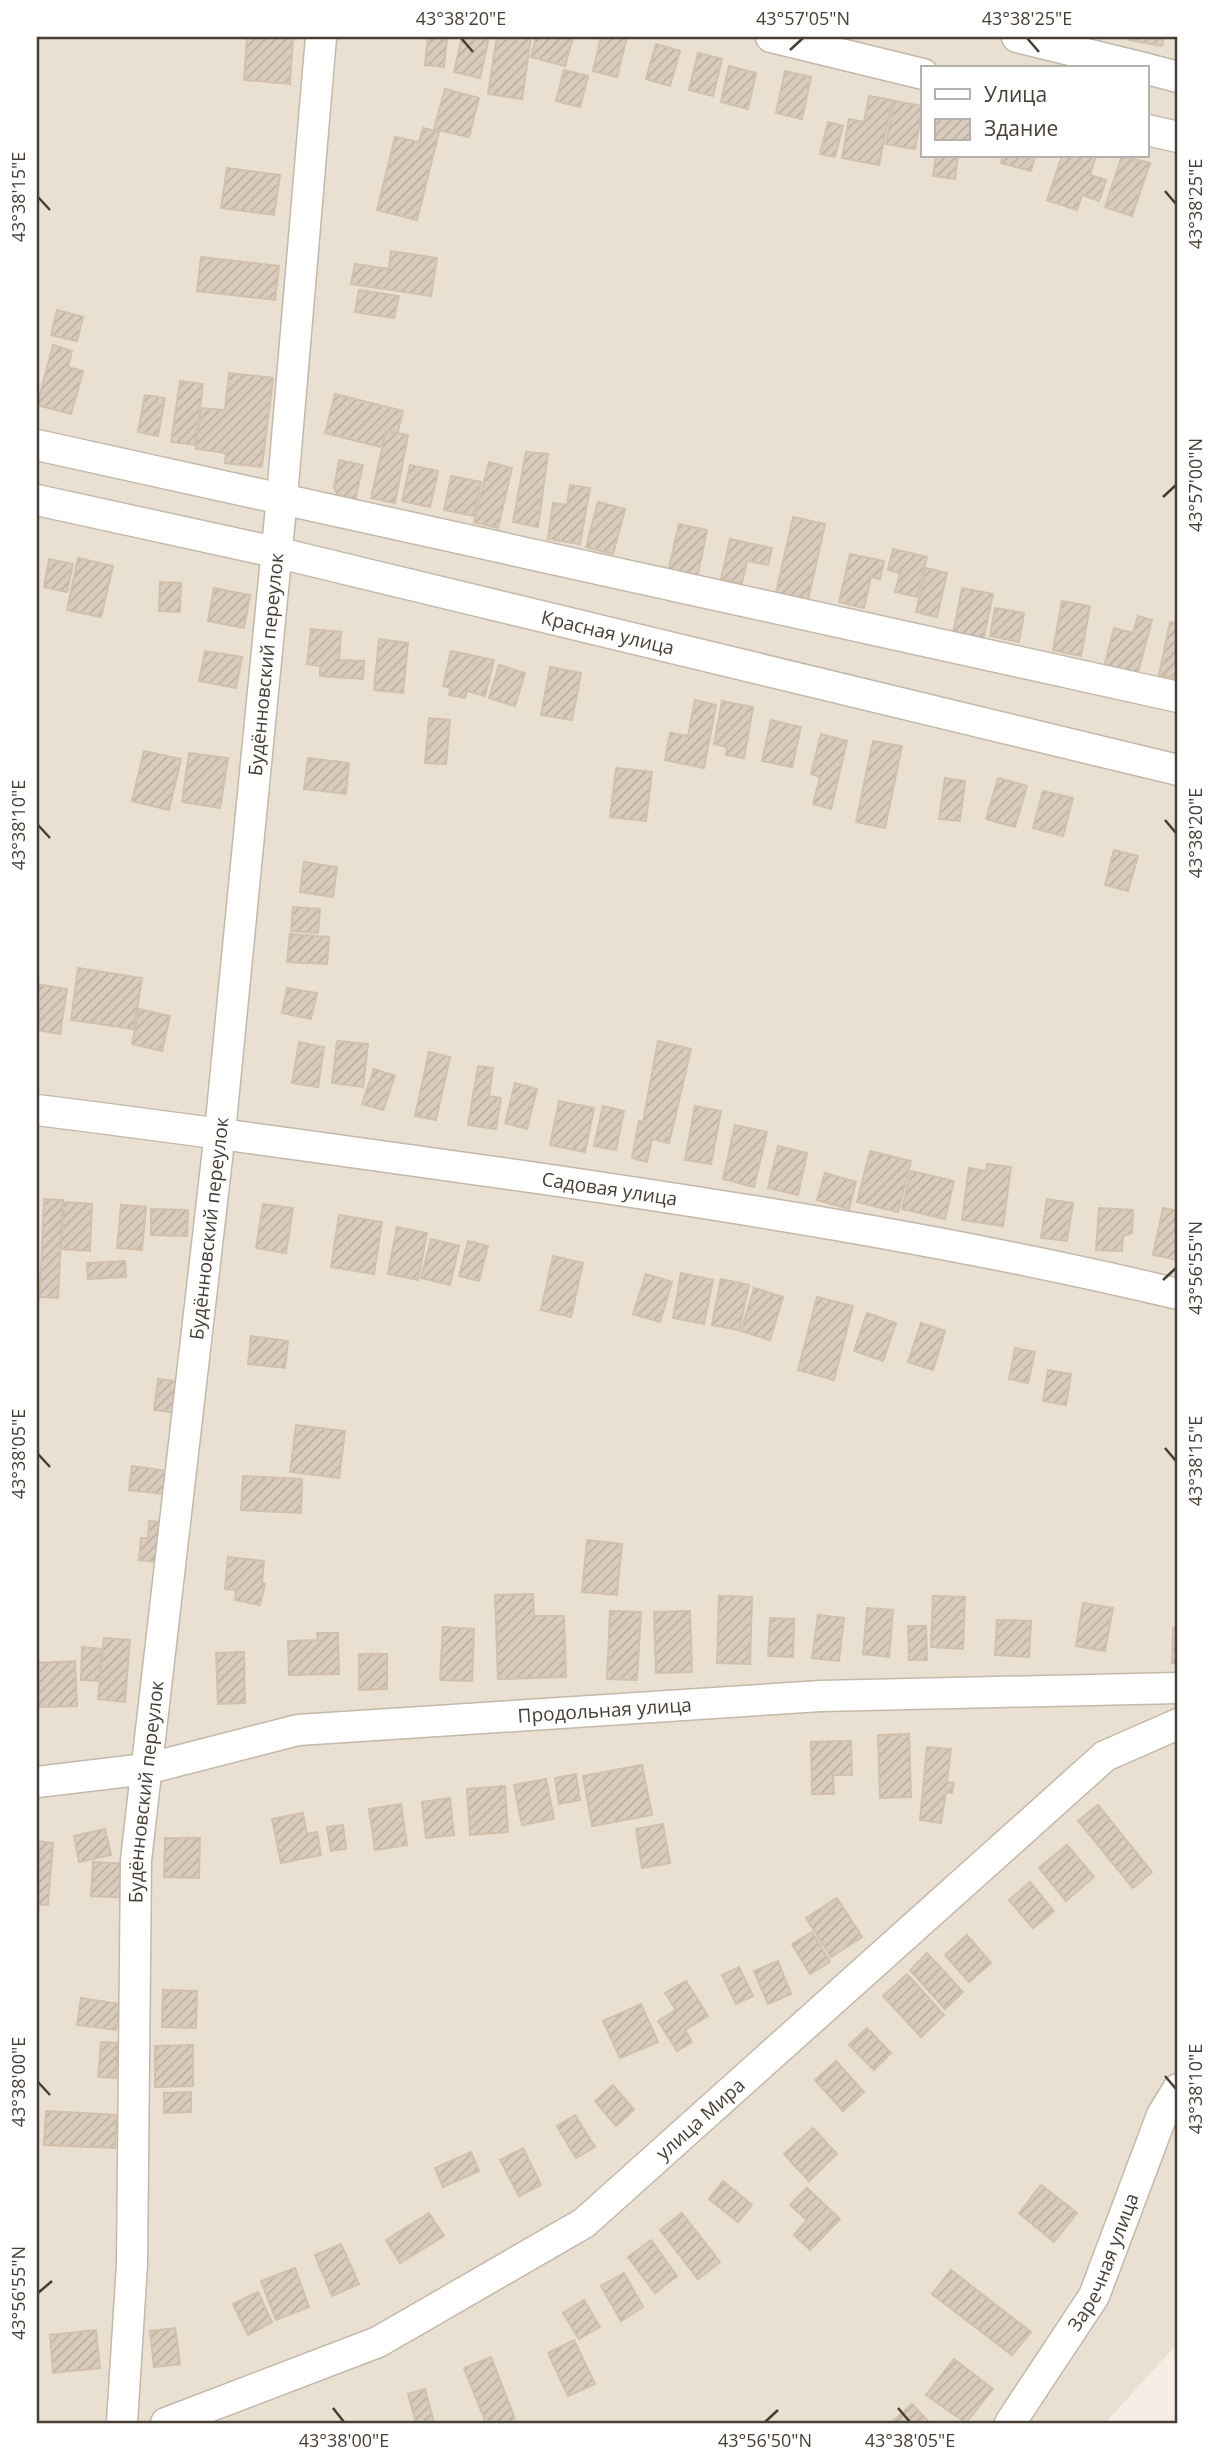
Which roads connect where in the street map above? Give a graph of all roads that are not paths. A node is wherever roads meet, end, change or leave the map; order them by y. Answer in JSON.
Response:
{"nodes":[{"id":1,"x":321,"y":37,"type":"edge"},
{"id":2,"x":771,"y":37,"type":"edge"},
{"id":3,"x":1017,"y":37,"type":"edge"},
{"id":4,"x":1134,"y":66,"type":"edge"},
{"id":5,"x":1148,"y":70,"type":"edge"},
{"id":6,"x":921,"y":74,"type":"edge"},
{"id":7,"x":1178,"y":77,"type":"edge"},
{"id":8,"x":1148,"y":130,"type":"edge"},
{"id":9,"x":1178,"y":137,"type":"edge"},
{"id":10,"x":37,"y":444,"type":"edge"},
{"id":11,"x":282,"y":496,"type":"junction"},
{"id":12,"x":37,"y":500,"type":"edge"},
{"id":13,"x":275,"y":552,"type":"junction"},
{"id":14,"x":1178,"y":697,"type":"edge"},
{"id":15,"x":1178,"y":770,"type":"edge"},
{"id":16,"x":37,"y":1110,"type":"edge"},
{"id":17,"x":220,"y":1132,"type":"junction"},
{"id":18,"x":1178,"y":1294,"type":"edge"},
{"id":19,"x":1178,"y":1688,"type":"edge"},
{"id":20,"x":1178,"y":1724,"type":"edge"},
{"id":21,"x":146,"y":1769,"type":"junction"},
{"id":22,"x":37,"y":1782,"type":"edge"},
{"id":23,"x":1178,"y":2089,"type":"edge"},
{"id":24,"x":122,"y":2423,"type":"edge"},
{"id":25,"x":166,"y":2423,"type":"edge"},
{"id":26,"x":1010,"y":2423,"type":"edge"}],
"edges":[{"from":1,"to":11,"type":"street","name":"Будённовский переулок"},
{"from":2,"to":6,"type":"street"},
{"from":3,"to":4,"type":"street"},
{"from":5,"to":7,"type":"street"},
{"from":8,"to":9,"type":"street"},
{"from":10,"to":11,"type":"street"},
{"from":11,"to":13,"type":"street","name":"Будённовский переулок"},
{"from":11,"to":14,"type":"street"},
{"from":12,"to":13,"type":"street","name":"Красная улица"},
{"from":13,"to":15,"type":"street","name":"Красная улица"},
{"from":13,"to":17,"type":"street","name":"Будённовский переулок"},
{"from":16,"to":17,"type":"street","name":"Садовая улица"},
{"from":17,"to":18,"type":"street","name":"Садовая улица"},
{"from":17,"to":21,"type":"street","name":"Будённовский переулок"},
{"from":19,"to":21,"type":"street","name":"Продольная улица"},
{"from":20,"to":25,"type":"street","name":"улица Мира"},
{"from":21,"to":22,"type":"street","name":"Продольная улица"},
{"from":21,"to":24,"type":"street","name":"Будённовский переулок"},
{"from":23,"to":26,"type":"street","name":"Заречная улица"}]}
